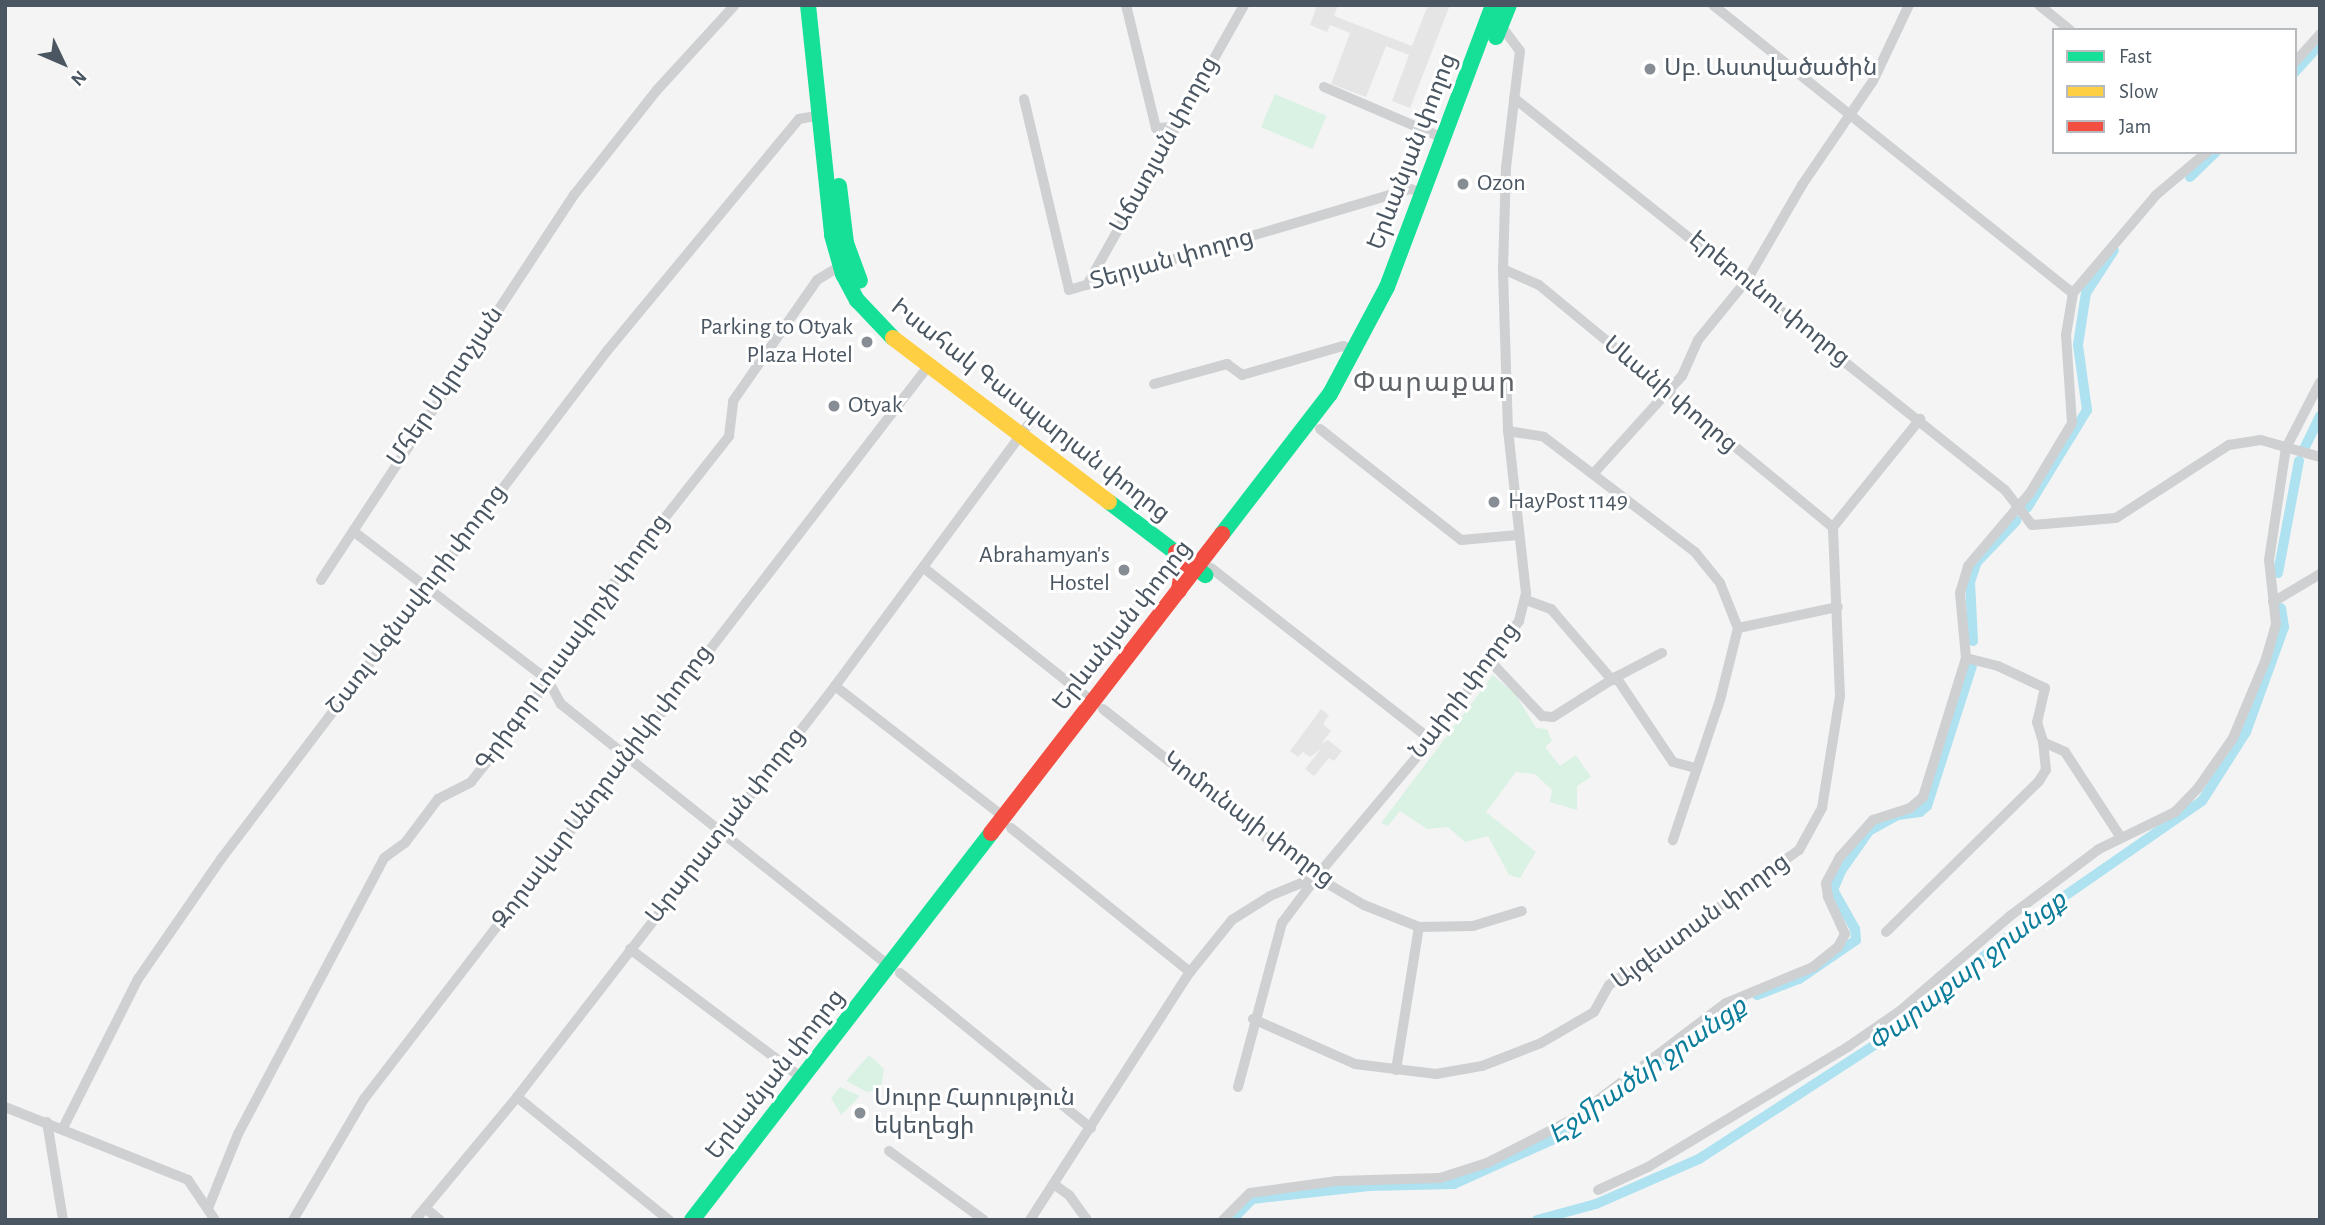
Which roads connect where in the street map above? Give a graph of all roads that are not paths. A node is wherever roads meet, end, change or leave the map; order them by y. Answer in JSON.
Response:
{"nodes":[{"id":1,"x":735,"y":5,"type":"edge"},
{"id":2,"x":808,"y":5,"type":"edge"},
{"id":3,"x":819,"y":5,"type":"edge"},
{"id":4,"x":1126,"y":5,"type":"edge"},
{"id":5,"x":1244,"y":5,"type":"edge"},
{"id":6,"x":1493,"y":5,"type":"edge"},
{"id":7,"x":1509,"y":5,"type":"edge"},
{"id":8,"x":1713,"y":5,"type":"edge"},
{"id":9,"x":1909,"y":5,"type":"edge"},
{"id":10,"x":2039,"y":5,"type":"edge"},
{"id":11,"x":1500,"y":26,"type":"junction"},
{"id":12,"x":2068,"y":28,"type":"edge"},
{"id":13,"x":2320,"y":34,"type":"edge"},
{"id":14,"x":2297,"y":60,"type":"edge"},
{"id":15,"x":1324,"y":87,"type":"dead end"},
{"id":16,"x":1514,"y":97,"type":"junction"},
{"id":17,"x":1024,"y":99,"type":"dead end"},
{"id":18,"x":1850,"y":114,"type":"junction"},
{"id":19,"x":821,"y":115,"type":"junction"},
{"id":20,"x":1176,"y":127,"type":"junction"},
{"id":21,"x":1443,"y":138,"type":"junction"},
{"id":22,"x":2205,"y":154,"type":"edge"},
{"id":23,"x":1422,"y":192,"type":"junction"},
{"id":24,"x":840,"y":266,"type":"junction"},
{"id":25,"x":1503,"y":269,"type":"junction"},
{"id":26,"x":1747,"y":280,"type":"junction"},
{"id":27,"x":1087,"y":285,"type":"junction"},
{"id":28,"x":2073,"y":293,"type":"junction"},
{"id":29,"x":1356,"y":351,"type":"junction"},
{"id":30,"x":929,"y":365,"type":"junction"},
{"id":31,"x":2320,"y":382,"type":"edge"},
{"id":32,"x":1154,"y":384,"type":"dead end"},
{"id":33,"x":1665,"y":393,"type":"junction"},
{"id":34,"x":1920,"y":419,"type":"junction"},
{"id":35,"x":1320,"y":429,"type":"junction"},
{"id":36,"x":1025,"y":430,"type":"junction"},
{"id":37,"x":1508,"y":431,"type":"junction"},
{"id":38,"x":2286,"y":448,"type":"junction"},
{"id":39,"x":2320,"y":457,"type":"edge"},
{"id":40,"x":1593,"y":474,"type":"junction"},
{"id":41,"x":2015,"y":508,"type":"junction"},
{"id":42,"x":1833,"y":527,"type":"junction"},
{"id":43,"x":353,"y":531,"type":"junction"},
{"id":44,"x":1518,"y":535,"type":"junction"},
{"id":45,"x":1176,"y":552,"type":"junction"},
{"id":46,"x":924,"y":569,"type":"junction"},
{"id":47,"x":1207,"y":570,"type":"junction"},
{"id":48,"x":2320,"y":574,"type":"edge"},
{"id":49,"x":321,"y":580,"type":"dead end"},
{"id":50,"x":427,"y":586,"type":"junction"},
{"id":51,"x":1178,"y":593,"type":"junction"},
{"id":52,"x":1526,"y":600,"type":"junction"},
{"id":53,"x":2273,"y":602,"type":"junction"},
{"id":54,"x":1838,"y":607,"type":"junction"},
{"id":55,"x":1738,"y":628,"type":"junction"},
{"id":56,"x":1662,"y":653,"type":"dead end"},
{"id":57,"x":1966,"y":659,"type":"junction"},
{"id":58,"x":1490,"y":661,"type":"junction"},
{"id":59,"x":1614,"y":678,"type":"junction"},
{"id":60,"x":548,"y":680,"type":"junction"},
{"id":61,"x":835,"y":686,"type":"junction"},
{"id":62,"x":1098,"y":706,"type":"junction"},
{"id":63,"x":1430,"y":740,"type":"junction"},
{"id":64,"x":2043,"y":743,"type":"junction"},
{"id":65,"x":627,"y":753,"type":"junction"},
{"id":66,"x":1696,"y":768,"type":"junction"},
{"id":67,"x":1008,"y":822,"type":"junction"},
{"id":68,"x":722,"y":831,"type":"junction"},
{"id":69,"x":2120,"y":836,"type":"junction"},
{"id":70,"x":1673,"y":840,"type":"dead end"},
{"id":71,"x":1316,"y":877,"type":"junction"},
{"id":72,"x":1522,"y":911,"type":"dead end"},
{"id":73,"x":1419,"y":927,"type":"junction"},
{"id":74,"x":1886,"y":932,"type":"dead end"},
{"id":75,"x":630,"y":949,"type":"junction"},
{"id":76,"x":894,"y":970,"type":"junction"},
{"id":77,"x":1190,"y":972,"type":"junction"},
{"id":78,"x":1253,"y":1018,"type":"junction"},
{"id":79,"x":1396,"y":1070,"type":"junction"},
{"id":80,"x":802,"y":1078,"type":"junction"},
{"id":81,"x":1238,"y":1087,"type":"dead end"},
{"id":82,"x":517,"y":1097,"type":"junction"},
{"id":83,"x":5,"y":1107,"type":"edge"},
{"id":84,"x":47,"y":1122,"type":"junction"},
{"id":85,"x":63,"y":1128,"type":"junction"},
{"id":86,"x":1091,"y":1128,"type":"junction"},
{"id":87,"x":889,"y":1152,"type":"dead end"},
{"id":88,"x":1055,"y":1185,"type":"junction"},
{"id":89,"x":1598,"y":1190,"type":"dead end"},
{"id":90,"x":209,"y":1206,"type":"junction"},
{"id":91,"x":425,"y":1208,"type":"junction"},
{"id":92,"x":63,"y":1220,"type":"edge"},
{"id":93,"x":215,"y":1220,"type":"edge"},
{"id":94,"x":293,"y":1220,"type":"edge"},
{"id":95,"x":415,"y":1220,"type":"edge"},
{"id":96,"x":440,"y":1220,"type":"edge"},
{"id":97,"x":669,"y":1220,"type":"edge"},
{"id":98,"x":692,"y":1220,"type":"edge"},
{"id":99,"x":710,"y":1220,"type":"edge"},
{"id":100,"x":984,"y":1220,"type":"edge"},
{"id":101,"x":1030,"y":1220,"type":"edge"},
{"id":102,"x":1087,"y":1220,"type":"edge"},
{"id":103,"x":1223,"y":1220,"type":"edge"}],
"edges":[{"from":1,"to":43,"type":"street","name":"Մհեր Մկրտչյան"},
{"from":2,"to":19,"type":"main road","name":"Իսահակ Գասպարյան փողոց"},
{"from":3,"to":36,"type":"main road","name":"Իսահակ Գասպարյան փողոց"},
{"from":4,"to":20,"type":"street"},
{"from":5,"to":20,"type":"street","name":"Աճառյան փողոց"},
{"from":6,"to":21,"type":"main road","name":"Երևանյան փողոց"},
{"from":7,"to":11,"type":"main road","name":"Երևանյան փողոց"},
{"from":8,"to":18,"type":"street"},
{"from":9,"to":18,"type":"street"},
{"from":10,"to":12,"type":"street"},
{"from":11,"to":16,"type":"street","name":"Նաիրի փողոց"},
{"from":11,"to":35,"type":"main road","name":"Երևանյան փողոց"},
{"from":13,"to":14,"type":"street"},
{"from":15,"to":21,"type":"street"},
{"from":16,"to":25,"type":"street","name":"Նաիրի փողոց"},
{"from":16,"to":26,"type":"street","name":"Էրեբունու փողոց"},
{"from":17,"to":27,"type":"street","name":"Տերյան փողոց"},
{"from":18,"to":26,"type":"street"},
{"from":18,"to":28,"type":"street"},
{"from":19,"to":24,"type":"main road","name":"Իսահակ Գասպարյան փողոց"},
{"from":19,"to":50,"type":"street","name":"Շառլ Ազնավուրի փողոց"},
{"from":20,"to":27,"type":"street","name":"Աճառյան փողոց"},
{"from":21,"to":23,"type":"main road","name":"Երևանյան փողոց"},
{"from":22,"to":28,"type":"street"},
{"from":23,"to":27,"type":"street","name":"Տերյան փողոց"},
{"from":23,"to":29,"type":"main road","name":"Երևանյան փողոց"},
{"from":24,"to":30,"type":"main road","name":"Իսահակ Գասպարյան փողոց"},
{"from":24,"to":60,"type":"street","name":"Գրիգոր Լուսավորչի փողոց"},
{"from":25,"to":33,"type":"street","name":"Սևանի փողոց"},
{"from":25,"to":37,"type":"street","name":"Նաիրի փողոց"},
{"from":26,"to":33,"type":"street"},
{"from":26,"to":34,"type":"street","name":"Էրեբունու փողոց"},
{"from":28,"to":41,"type":"street"},
{"from":29,"to":32,"type":"street"},
{"from":29,"to":47,"type":"main road","name":"Երևանյան փողոց"},
{"from":30,"to":36,"type":"main road","name":"Իսահակ Գասպարյան փողոց"},
{"from":30,"to":65,"type":"street","name":"Զորավար Անդրանիկի փողոց"},
{"from":31,"to":38,"type":"street"},
{"from":33,"to":40,"type":"street"},
{"from":33,"to":42,"type":"street","name":"Սևանի փողոց"},
{"from":34,"to":41,"type":"street","name":"Էրեբունու փողոց"},
{"from":34,"to":42,"type":"street"},
{"from":35,"to":44,"type":"street"},
{"from":35,"to":47,"type":"main road","name":"Երևանյան փողոց"},
{"from":36,"to":45,"type":"main road","name":"Իսահակ Գասպարյան փողոց"},
{"from":36,"to":46,"type":"street","name":"Արարատյան փողոց"},
{"from":36,"to":47,"type":"main road","name":"Իսահակ Գասպարյան փողոց"},
{"from":37,"to":40,"type":"street"},
{"from":37,"to":44,"type":"street","name":"Նաիրի փողոց"},
{"from":38,"to":39,"type":"street"},
{"from":38,"to":41,"type":"street"},
{"from":38,"to":53,"type":"street"},
{"from":40,"to":55,"type":"street"},
{"from":41,"to":57,"type":"street"},
{"from":42,"to":54,"type":"street","name":"Այգեստան փողոց"},
{"from":43,"to":49,"type":"street","name":"Մհեր Մկրտչյան"},
{"from":43,"to":50,"type":"street"},
{"from":44,"to":52,"type":"street","name":"Նաիրի փողոց"},
{"from":45,"to":47,"type":"main road","name":"Իսահակ Գասպարյան փողոց"},
{"from":45,"to":51,"type":"main road"},
{"from":46,"to":61,"type":"street","name":"Արարատյան փողոց"},
{"from":46,"to":62,"type":"street","name":"Կոմունայի փողոց"},
{"from":47,"to":51,"type":"main road","name":"Երևանյան փողոց"},
{"from":47,"to":62,"type":"main road","name":"Երևանյան փողոց"},
{"from":47,"to":63,"type":"street","name":"Իսահակ Գասպարյան փողոց"},
{"from":48,"to":53,"type":"street"},
{"from":50,"to":60,"type":"street"},
{"from":50,"to":85,"type":"street","name":"Շառլ Ազնավուրի փողոց"},
{"from":51,"to":62,"type":"main road","name":"Երևանյան փողոց"},
{"from":52,"to":58,"type":"street","name":"Նաիրի փողոց"},
{"from":52,"to":59,"type":"street"},
{"from":53,"to":69,"type":"street"},
{"from":54,"to":55,"type":"street"},
{"from":54,"to":79,"type":"street","name":"Այգեստան փողոց"},
{"from":55,"to":66,"type":"street"},
{"from":56,"to":59,"type":"street"},
{"from":57,"to":64,"type":"street"},
{"from":57,"to":103,"type":"street"},
{"from":58,"to":59,"type":"street"},
{"from":58,"to":63,"type":"street","name":"Նաիրի փողոց"},
{"from":59,"to":66,"type":"street"},
{"from":60,"to":65,"type":"street"},
{"from":60,"to":90,"type":"street","name":"Գրիգոր Լուսավորչի փողոց"},
{"from":61,"to":67,"type":"street"},
{"from":61,"to":68,"type":"street","name":"Արարատյան փողոց"},
{"from":62,"to":67,"type":"main road","name":"Երևանյան փողոց"},
{"from":62,"to":71,"type":"street","name":"Կոմունայի փողոց"},
{"from":63,"to":71,"type":"street","name":"Նաիրի փողոց"},
{"from":64,"to":69,"type":"street"},
{"from":64,"to":74,"type":"street"},
{"from":65,"to":68,"type":"street"},
{"from":65,"to":94,"type":"street","name":"Զորավար Անդրանիկի փողոց"},
{"from":66,"to":70,"type":"street"},
{"from":67,"to":76,"type":"main road","name":"Երևանյան փողոց"},
{"from":67,"to":77,"type":"street"},
{"from":68,"to":75,"type":"street","name":"Արարատյան փողոց"},
{"from":68,"to":76,"type":"street"},
{"from":69,"to":89,"type":"street"},
{"from":71,"to":73,"type":"street","name":"Կոմունայի փողոց"},
{"from":71,"to":77,"type":"street","name":"Նաիրի փողոց"},
{"from":71,"to":78,"type":"street"},
{"from":72,"to":73,"type":"street","name":"Կոմունայի փողոց"},
{"from":73,"to":79,"type":"street"},
{"from":75,"to":80,"type":"street"},
{"from":75,"to":82,"type":"street","name":"Արարատյան փողոց"},
{"from":76,"to":80,"type":"main road","name":"Երևանյան փողոց"},
{"from":76,"to":86,"type":"street"},
{"from":76,"to":99,"type":"main road","name":"Երևանյան փողոց"},
{"from":77,"to":86,"type":"street","name":"Նաիրի փողոց"},
{"from":78,"to":79,"type":"street","name":"Այգեստան փողոց"},
{"from":78,"to":81,"type":"street"},
{"from":80,"to":98,"type":"main road","name":"Երևանյան փողոց"},
{"from":82,"to":91,"type":"street","name":"Արարատյան փողոց"},
{"from":82,"to":97,"type":"street"},
{"from":83,"to":84,"type":"street"},
{"from":84,"to":85,"type":"street"},
{"from":84,"to":92,"type":"street"},
{"from":85,"to":90,"type":"street"},
{"from":86,"to":88,"type":"street","name":"Նաիրի փողոց"},
{"from":87,"to":100,"type":"street"},
{"from":88,"to":101,"type":"street","name":"Նաիրի փողոց"},
{"from":88,"to":102,"type":"street"},
{"from":90,"to":93,"type":"street"},
{"from":91,"to":95,"type":"street","name":"Արարատյան փողոց"},
{"from":91,"to":96,"type":"street"}]}
